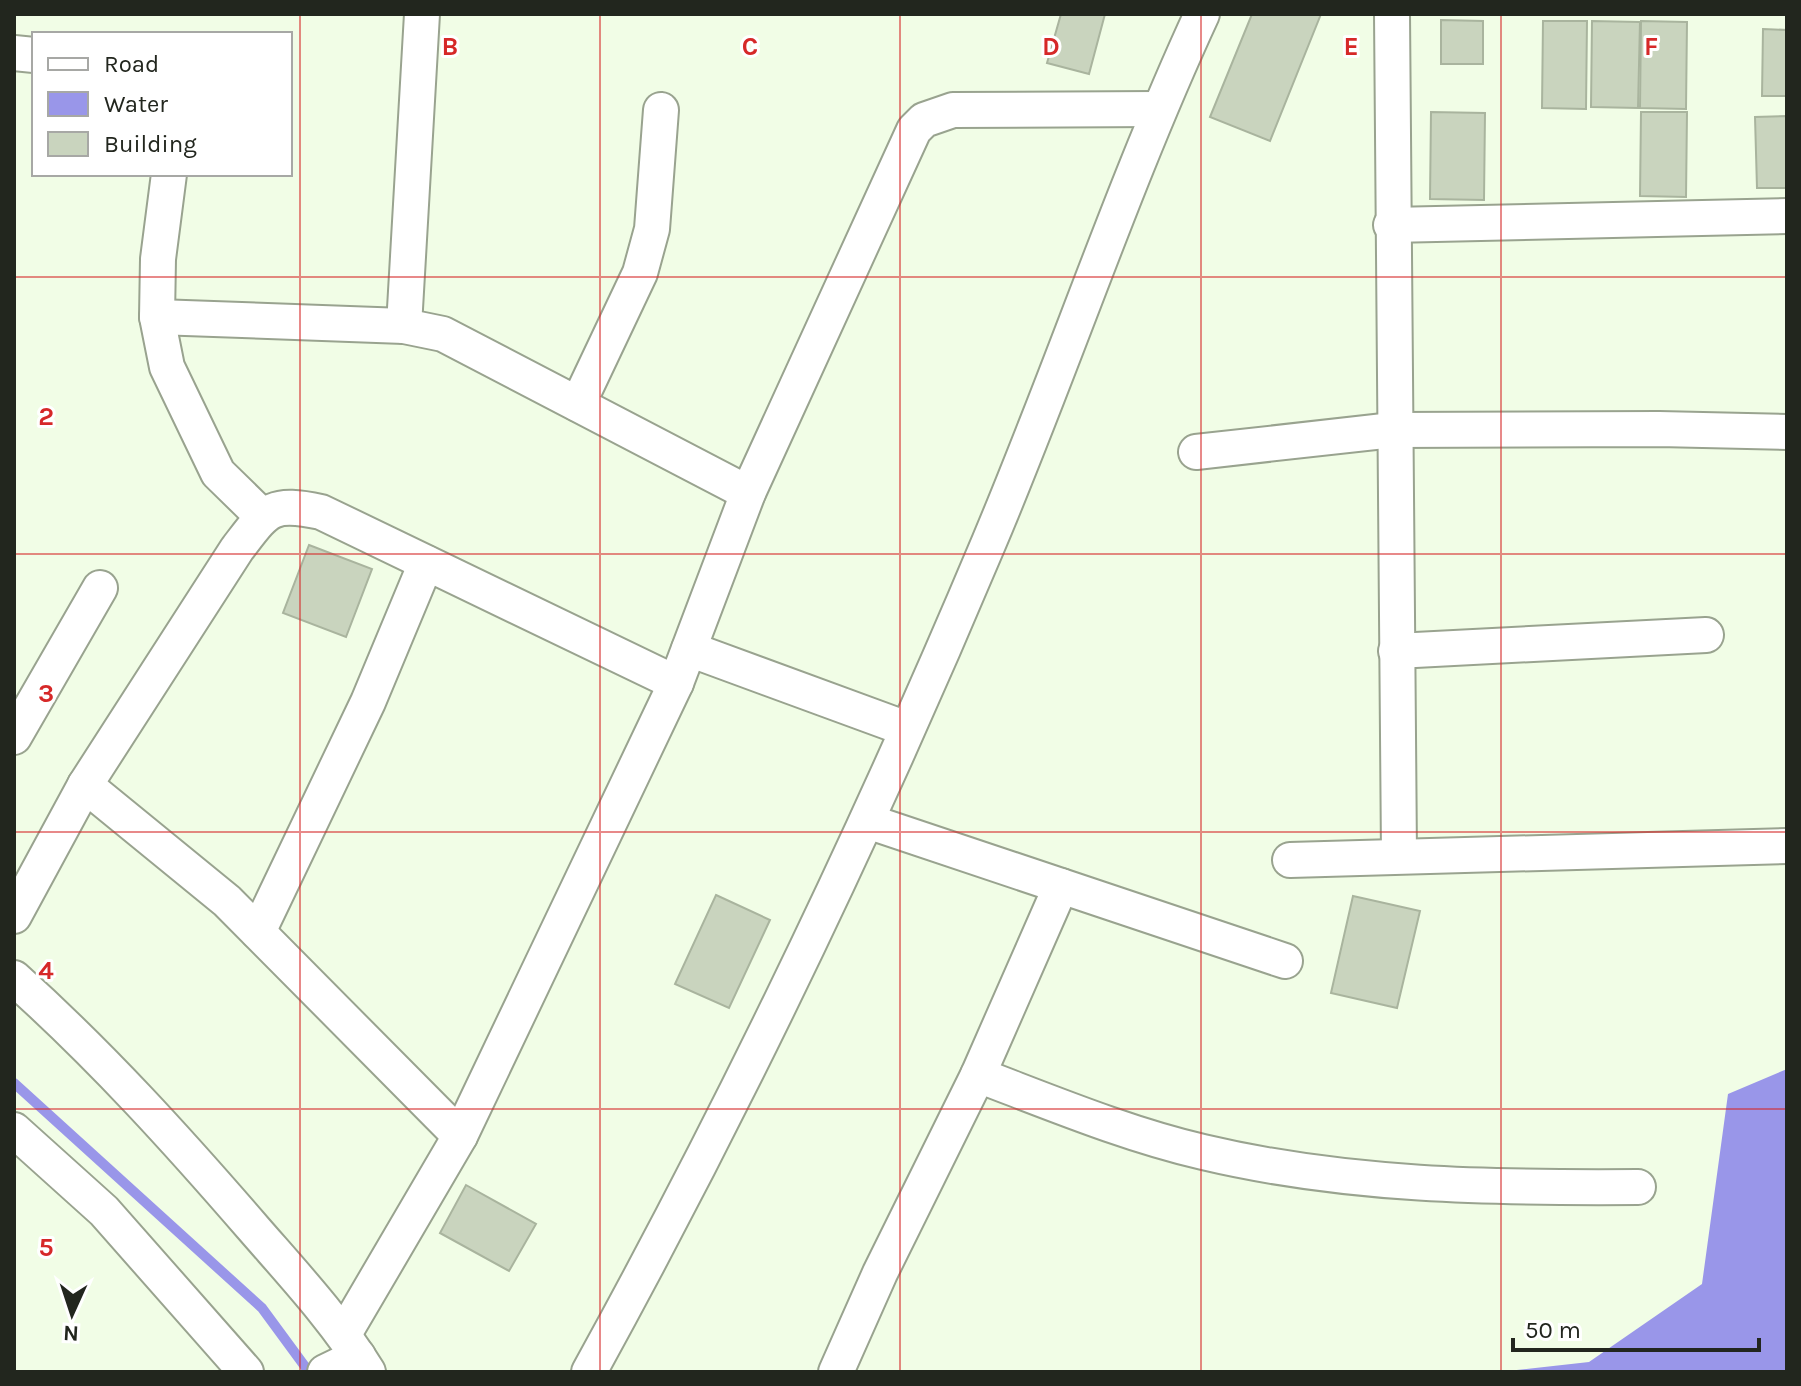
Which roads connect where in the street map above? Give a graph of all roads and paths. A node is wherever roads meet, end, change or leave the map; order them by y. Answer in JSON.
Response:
{"nodes":[{"id":1,"x":422,"y":14,"type":"edge"},
{"id":2,"x":1202,"y":14,"type":"edge"},
{"id":3,"x":1392,"y":14,"type":"edge"},
{"id":4,"x":1158,"y":109,"type":"junction"},
{"id":5,"x":661,"y":110,"type":"dead end"},
{"id":6,"x":169,"y":176,"type":"edge"},
{"id":7,"x":1787,"y":216,"type":"edge"},
{"id":8,"x":1391,"y":225,"type":"junction"},
{"id":9,"x":157,"y":317,"type":"junction"},
{"id":10,"x":404,"y":326,"type":"junction"},
{"id":11,"x":578,"y":404,"type":"junction"},
{"id":12,"x":1393,"y":430,"type":"junction"},
{"id":13,"x":1787,"y":432,"type":"edge"},
{"id":14,"x":1196,"y":452,"type":"dead end"},
{"id":15,"x":748,"y":493,"type":"junction"},
{"id":16,"x":262,"y":516,"type":"junction"},
{"id":17,"x":426,"y":563,"type":"junction"},
{"id":18,"x":100,"y":588,"type":"dead end"},
{"id":19,"x":1706,"y":635,"type":"dead end"},
{"id":20,"x":689,"y":649,"type":"junction"},
{"id":21,"x":1396,"y":651,"type":"junction"},
{"id":22,"x":676,"y":683,"type":"junction"},
{"id":23,"x":907,"y":729,"type":"junction"},
{"id":24,"x":14,"y":737,"type":"edge"},
{"id":25,"x":85,"y":785,"type":"junction"},
{"id":26,"x":867,"y":821,"type":"junction"},
{"id":27,"x":1787,"y":846,"type":"edge"},
{"id":28,"x":1399,"y":855,"type":"junction"},
{"id":29,"x":1290,"y":860,"type":"dead end"},
{"id":30,"x":1061,"y":886,"type":"junction"},
{"id":31,"x":14,"y":916,"type":"edge"},
{"id":32,"x":258,"y":932,"type":"junction"},
{"id":33,"x":1285,"y":961,"type":"dead end"},
{"id":34,"x":14,"y":978,"type":"edge"},
{"id":35,"x":978,"y":1075,"type":"junction"},
{"id":36,"x":14,"y":1130,"type":"edge"},
{"id":37,"x":460,"y":1136,"type":"junction"},
{"id":38,"x":1638,"y":1187,"type":"dead end"},
{"id":39,"x":346,"y":1360,"type":"edge"},
{"id":40,"x":246,"y":1372,"type":"edge"},
{"id":41,"x":589,"y":1372,"type":"edge"},
{"id":42,"x":836,"y":1372,"type":"edge"}],
"edges":[{"from":1,"to":10,"type":"street"},
{"from":2,"to":4,"type":"street"},
{"from":3,"to":8,"type":"street"},
{"from":4,"to":15,"type":"street"},
{"from":4,"to":23,"type":"street"},
{"from":5,"to":11,"type":"street"},
{"from":6,"to":9,"type":"street"},
{"from":7,"to":8,"type":"street"},
{"from":8,"to":12,"type":"street"},
{"from":9,"to":10,"type":"street"},
{"from":9,"to":16,"type":"street"},
{"from":10,"to":11,"type":"street"},
{"from":11,"to":15,"type":"street"},
{"from":12,"to":13,"type":"street"},
{"from":12,"to":14,"type":"street"},
{"from":12,"to":21,"type":"street"},
{"from":15,"to":20,"type":"street"},
{"from":16,"to":17,"type":"street"},
{"from":16,"to":25,"type":"street"},
{"from":17,"to":22,"type":"street"},
{"from":17,"to":32,"type":"street"},
{"from":18,"to":24,"type":"street"},
{"from":19,"to":21,"type":"street"},
{"from":20,"to":22,"type":"street"},
{"from":20,"to":23,"type":"street"},
{"from":21,"to":28,"type":"street"},
{"from":22,"to":37,"type":"street"},
{"from":23,"to":26,"type":"street"},
{"from":25,"to":31,"type":"street"},
{"from":25,"to":32,"type":"street"},
{"from":26,"to":30,"type":"street"},
{"from":26,"to":41,"type":"street"},
{"from":27,"to":28,"type":"street"},
{"from":28,"to":29,"type":"street"},
{"from":30,"to":33,"type":"street"},
{"from":30,"to":35,"type":"street"},
{"from":32,"to":37,"type":"street"},
{"from":34,"to":39,"type":"street"},
{"from":35,"to":38,"type":"street"},
{"from":35,"to":42,"type":"street"},
{"from":36,"to":40,"type":"street"},
{"from":37,"to":39,"type":"street"}]}
